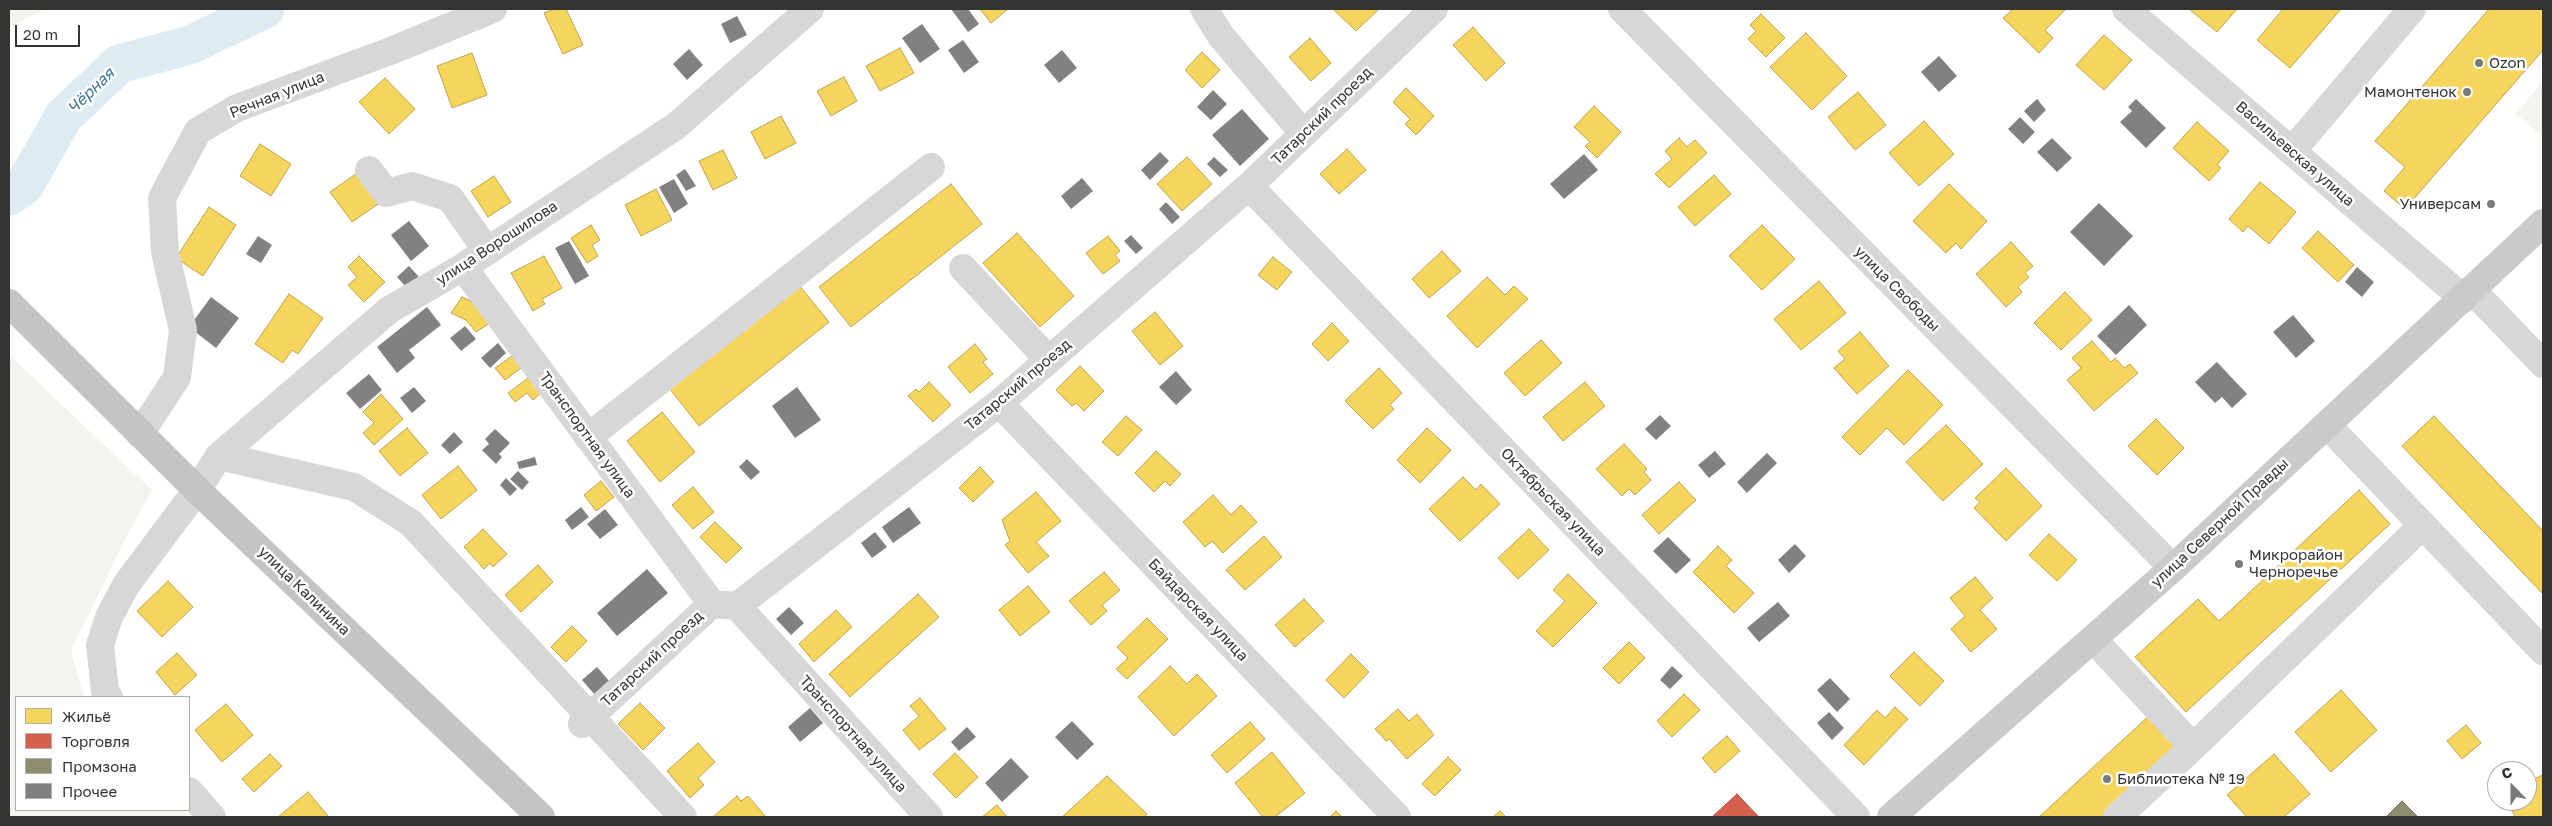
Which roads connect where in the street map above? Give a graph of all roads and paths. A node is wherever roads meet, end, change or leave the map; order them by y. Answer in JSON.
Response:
{"nodes":[{"id":1,"x":493,"y":9,"type":"edge"},
{"id":2,"x":810,"y":9,"type":"edge"},
{"id":3,"x":1204,"y":9,"type":"edge"},
{"id":4,"x":1434,"y":9,"type":"edge"},
{"id":5,"x":1622,"y":9,"type":"edge"},
{"id":6,"x":2126,"y":9,"type":"edge"},
{"id":7,"x":2412,"y":9,"type":"edge"},
{"id":8,"x":1304,"y":133,"type":"junction"},
{"id":9,"x":2292,"y":151,"type":"junction"},
{"id":10,"x":931,"y":167,"type":"dead end"},
{"id":11,"x":369,"y":170,"type":"dead end"},
{"id":12,"x":1249,"y":186,"type":"junction"},
{"id":13,"x":2543,"y":223,"type":"edge"},
{"id":14,"x":487,"y":251,"type":"junction"},
{"id":15,"x":463,"y":266,"type":"junction"},
{"id":16,"x":963,"y":268,"type":"dead end"},
{"id":17,"x":2469,"y":295,"type":"junction"},
{"id":18,"x":9,"y":303,"type":"edge"},
{"id":19,"x":1049,"y":360,"type":"junction"},
{"id":20,"x":2543,"y":364,"type":"edge"},
{"id":21,"x":999,"y":403,"type":"junction"},
{"id":22,"x":2327,"y":425,"type":"junction"},
{"id":23,"x":140,"y":434,"type":"junction"},
{"id":24,"x":588,"y":437,"type":"junction"},
{"id":25,"x":219,"y":456,"type":"junction"},
{"id":26,"x":196,"y":490,"type":"junction"},
{"id":27,"x":2423,"y":525,"type":"junction"},
{"id":28,"x":2172,"y":568,"type":"junction"},
{"id":29,"x":724,"y":605,"type":"junction"},
{"id":30,"x":2093,"y":639,"type":"junction"},
{"id":31,"x":2543,"y":651,"type":"edge"},
{"id":32,"x":108,"y":696,"type":"edge"},
{"id":33,"x":587,"y":720,"type":"junction"},
{"id":34,"x":2193,"y":747,"type":"junction"},
{"id":35,"x":190,"y":792,"type":"edge"},
{"id":36,"x":212,"y":817,"type":"edge"},
{"id":37,"x":541,"y":817,"type":"edge"},
{"id":38,"x":683,"y":817,"type":"edge"},
{"id":39,"x":929,"y":817,"type":"edge"},
{"id":40,"x":1397,"y":817,"type":"edge"},
{"id":41,"x":1856,"y":817,"type":"edge"},
{"id":42,"x":1891,"y":817,"type":"edge"},
{"id":43,"x":2117,"y":817,"type":"edge"}],
"edges":[{"from":1,"to":23,"type":"street","name":"Речная улица"},
{"from":2,"to":14,"type":"street","name":"улица Ворошилова"},
{"from":3,"to":8,"type":"street"},
{"from":4,"to":8,"type":"street","name":"Татарский проезд"},
{"from":5,"to":28,"type":"street","name":"улица Свободы"},
{"from":6,"to":9,"type":"street","name":"Васильевская улица"},
{"from":7,"to":9,"type":"street"},
{"from":8,"to":12,"type":"street","name":"Татарский проезд"},
{"from":9,"to":17,"type":"street","name":"Васильевская улица"},
{"from":10,"to":24,"type":"street"},
{"from":11,"to":14,"type":"street"},
{"from":12,"to":19,"type":"street","name":"Татарский проезд"},
{"from":12,"to":41,"type":"street","name":"Октябрьская улица"},
{"from":13,"to":17,"type":"main road","name":"улица Северной Правды"},
{"from":14,"to":15,"type":"street","name":"улица Ворошилова"},
{"from":15,"to":24,"type":"street","name":"Транспортная улица"},
{"from":15,"to":25,"type":"street","name":"улица Ворошилова"},
{"from":16,"to":19,"type":"street"},
{"from":17,"to":20,"type":"street","name":"Васильевская улица"},
{"from":17,"to":22,"type":"main road","name":"улица Северной Правды"},
{"from":18,"to":23,"type":"highway","name":"улица Калинина"},
{"from":19,"to":21,"type":"street","name":"Татарский проезд"},
{"from":21,"to":29,"type":"street","name":"Татарский проезд"},
{"from":21,"to":40,"type":"street","name":"Байдарская улица"},
{"from":22,"to":27,"type":"street"},
{"from":22,"to":28,"type":"main road","name":"улица Северной Правды"},
{"from":23,"to":26,"type":"highway","name":"улица Калинина"},
{"from":24,"to":29,"type":"street","name":"Транспортная улица"},
{"from":25,"to":26,"type":"street","name":"улица Ворошилова"},
{"from":25,"to":33,"type":"street"},
{"from":26,"to":32,"type":"street","name":"улица Ворошилова"},
{"from":26,"to":37,"type":"highway","name":"улица Калинина"},
{"from":27,"to":31,"type":"street"},
{"from":27,"to":34,"type":"street"},
{"from":28,"to":30,"type":"main road","name":"улица Северной Правды"},
{"from":29,"to":33,"type":"street","name":"Татарский проезд"},
{"from":29,"to":39,"type":"street","name":"Транспортная улица"},
{"from":30,"to":34,"type":"street"},
{"from":30,"to":42,"type":"main road","name":"улица Северной Правды"},
{"from":33,"to":38,"type":"street"},
{"from":34,"to":43,"type":"street"},
{"from":35,"to":36,"type":"street"}]}
